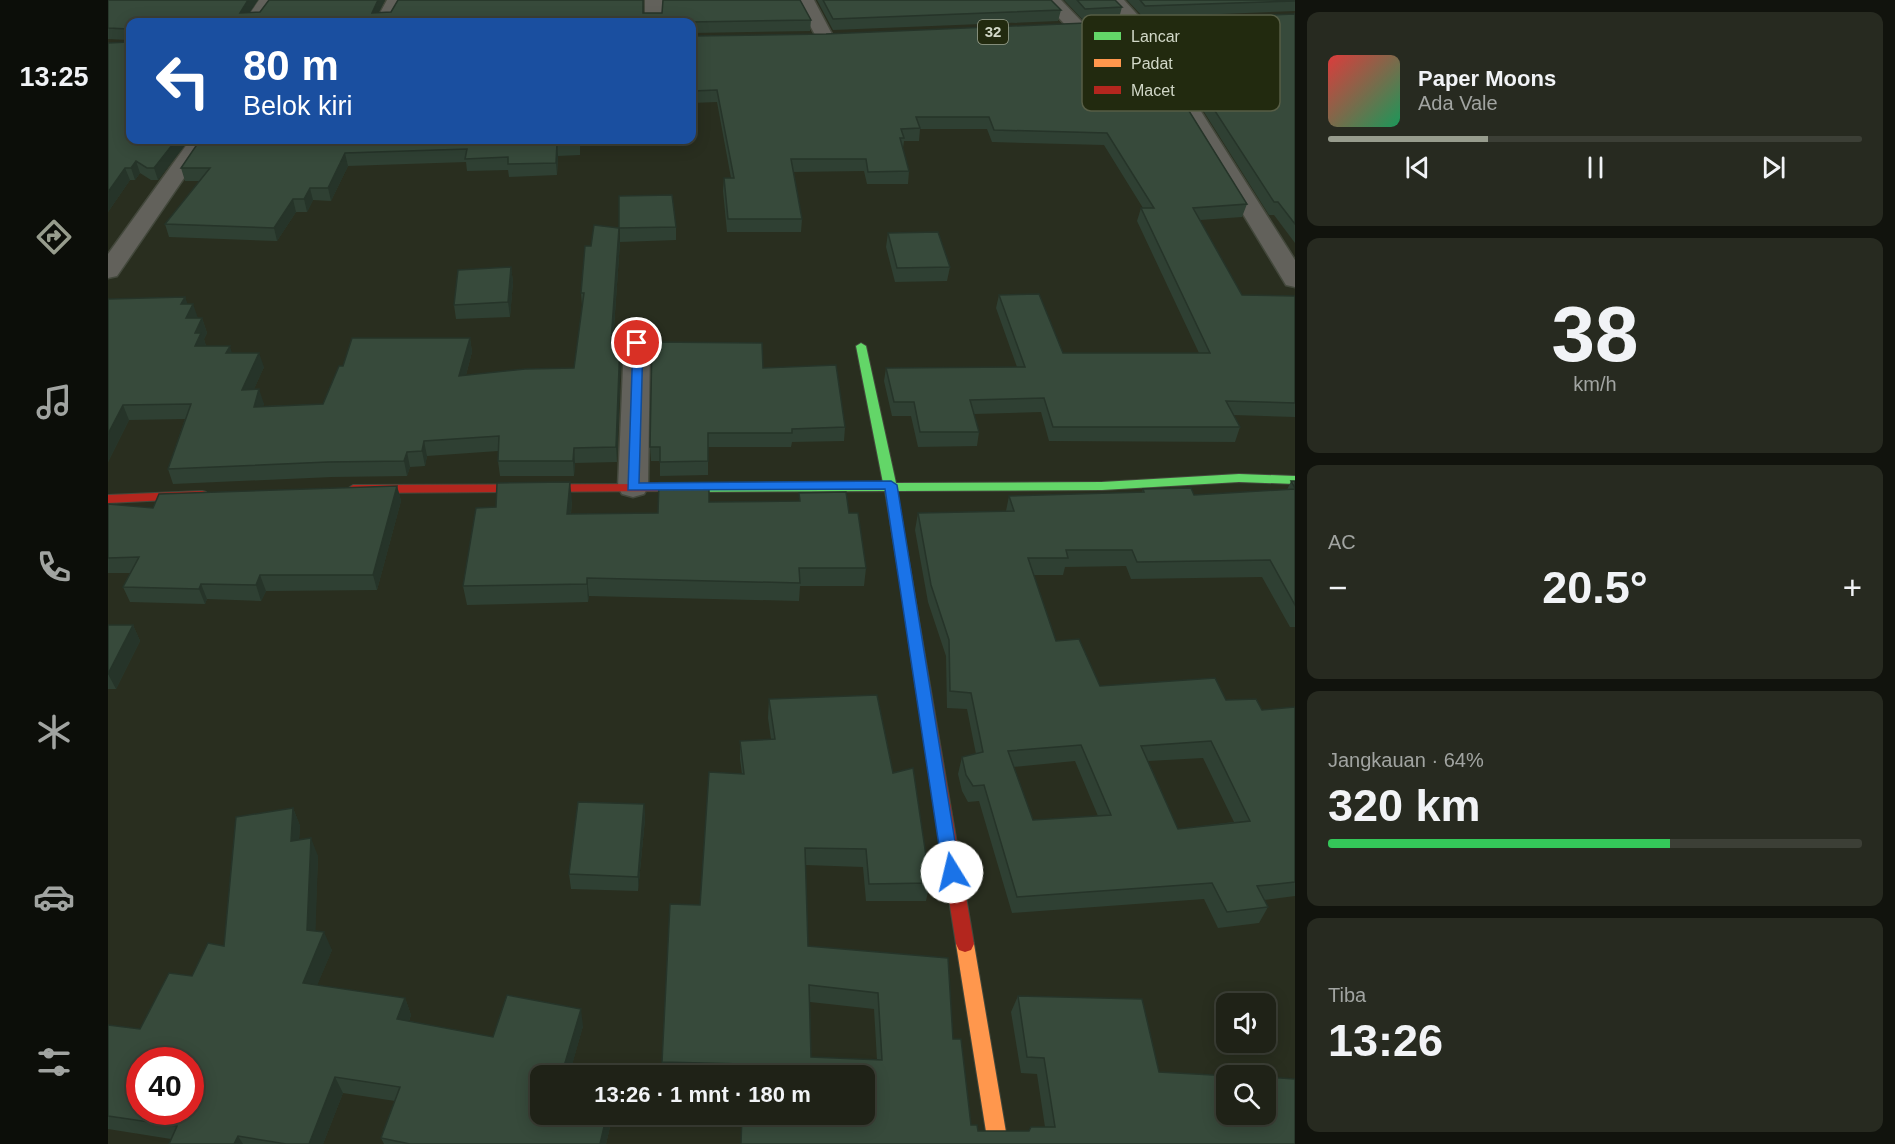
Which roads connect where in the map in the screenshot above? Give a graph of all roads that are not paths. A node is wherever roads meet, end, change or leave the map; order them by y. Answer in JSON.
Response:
{"nodes":[{"id":1,"x":268,"y":0,"type":"edge"},
{"id":2,"x":396,"y":0,"type":"edge"},
{"id":3,"x":654,"y":0,"type":"edge"},
{"id":4,"x":804,"y":0,"type":"edge"},
{"id":5,"x":1051,"y":0,"type":"edge"},
{"id":6,"x":1115,"y":0,"type":"edge"},
{"id":7,"x":1129,"y":15,"type":"edge"},
{"id":8,"x":255,"y":18,"type":"edge"},
{"id":9,"x":385,"y":18,"type":"edge"},
{"id":10,"x":653,"y":18,"type":"edge"},
{"id":11,"x":1078,"y":28,"type":"junction"},
{"id":12,"x":1082,"y":28,"type":"edge"},
{"id":13,"x":1055,"y":29,"type":"edge"},
{"id":14,"x":825,"y":38,"type":"edge"},
{"id":15,"x":1190,"y":111,"type":"edge"},
{"id":16,"x":197,"y":144,"type":"edge"},
{"id":17,"x":108,"y":271,"type":"edge"},
{"id":18,"x":1295,"y":280,"type":"edge"},
{"id":19,"x":637,"y":343,"type":"dead end"},
{"id":20,"x":861,"y":346,"type":"dead end"},
{"id":21,"x":1295,"y":480,"type":"edge"},
{"id":22,"x":891,"y":485,"type":"junction"},
{"id":23,"x":633,"y":487,"type":"junction"},
{"id":24,"x":343,"y":489,"type":"edge"},
{"id":25,"x":214,"y":494,"type":"edge"},
{"id":26,"x":108,"y":499,"type":"edge"},
{"id":27,"x":998,"y":1144,"type":"edge"}],
"edges":[{"from":1,"to":8,"type":"street"},
{"from":2,"to":9,"type":"street"},
{"from":3,"to":10,"type":"street"},
{"from":4,"to":14,"type":"street"},
{"from":5,"to":11,"type":"street"},
{"from":6,"to":7,"type":"street"},
{"from":11,"to":12,"type":"main road"},
{"from":11,"to":13,"type":"main road"},
{"from":15,"to":18,"type":"street"},
{"from":16,"to":17,"type":"street"},
{"from":19,"to":23,"type":"street"},
{"from":20,"to":22,"type":"main road"},
{"from":21,"to":22,"type":"main road"},
{"from":22,"to":23,"type":"main road"},
{"from":22,"to":27,"type":"main road"},
{"from":23,"to":24,"type":"main road"},
{"from":25,"to":26,"type":"main road"}]}
